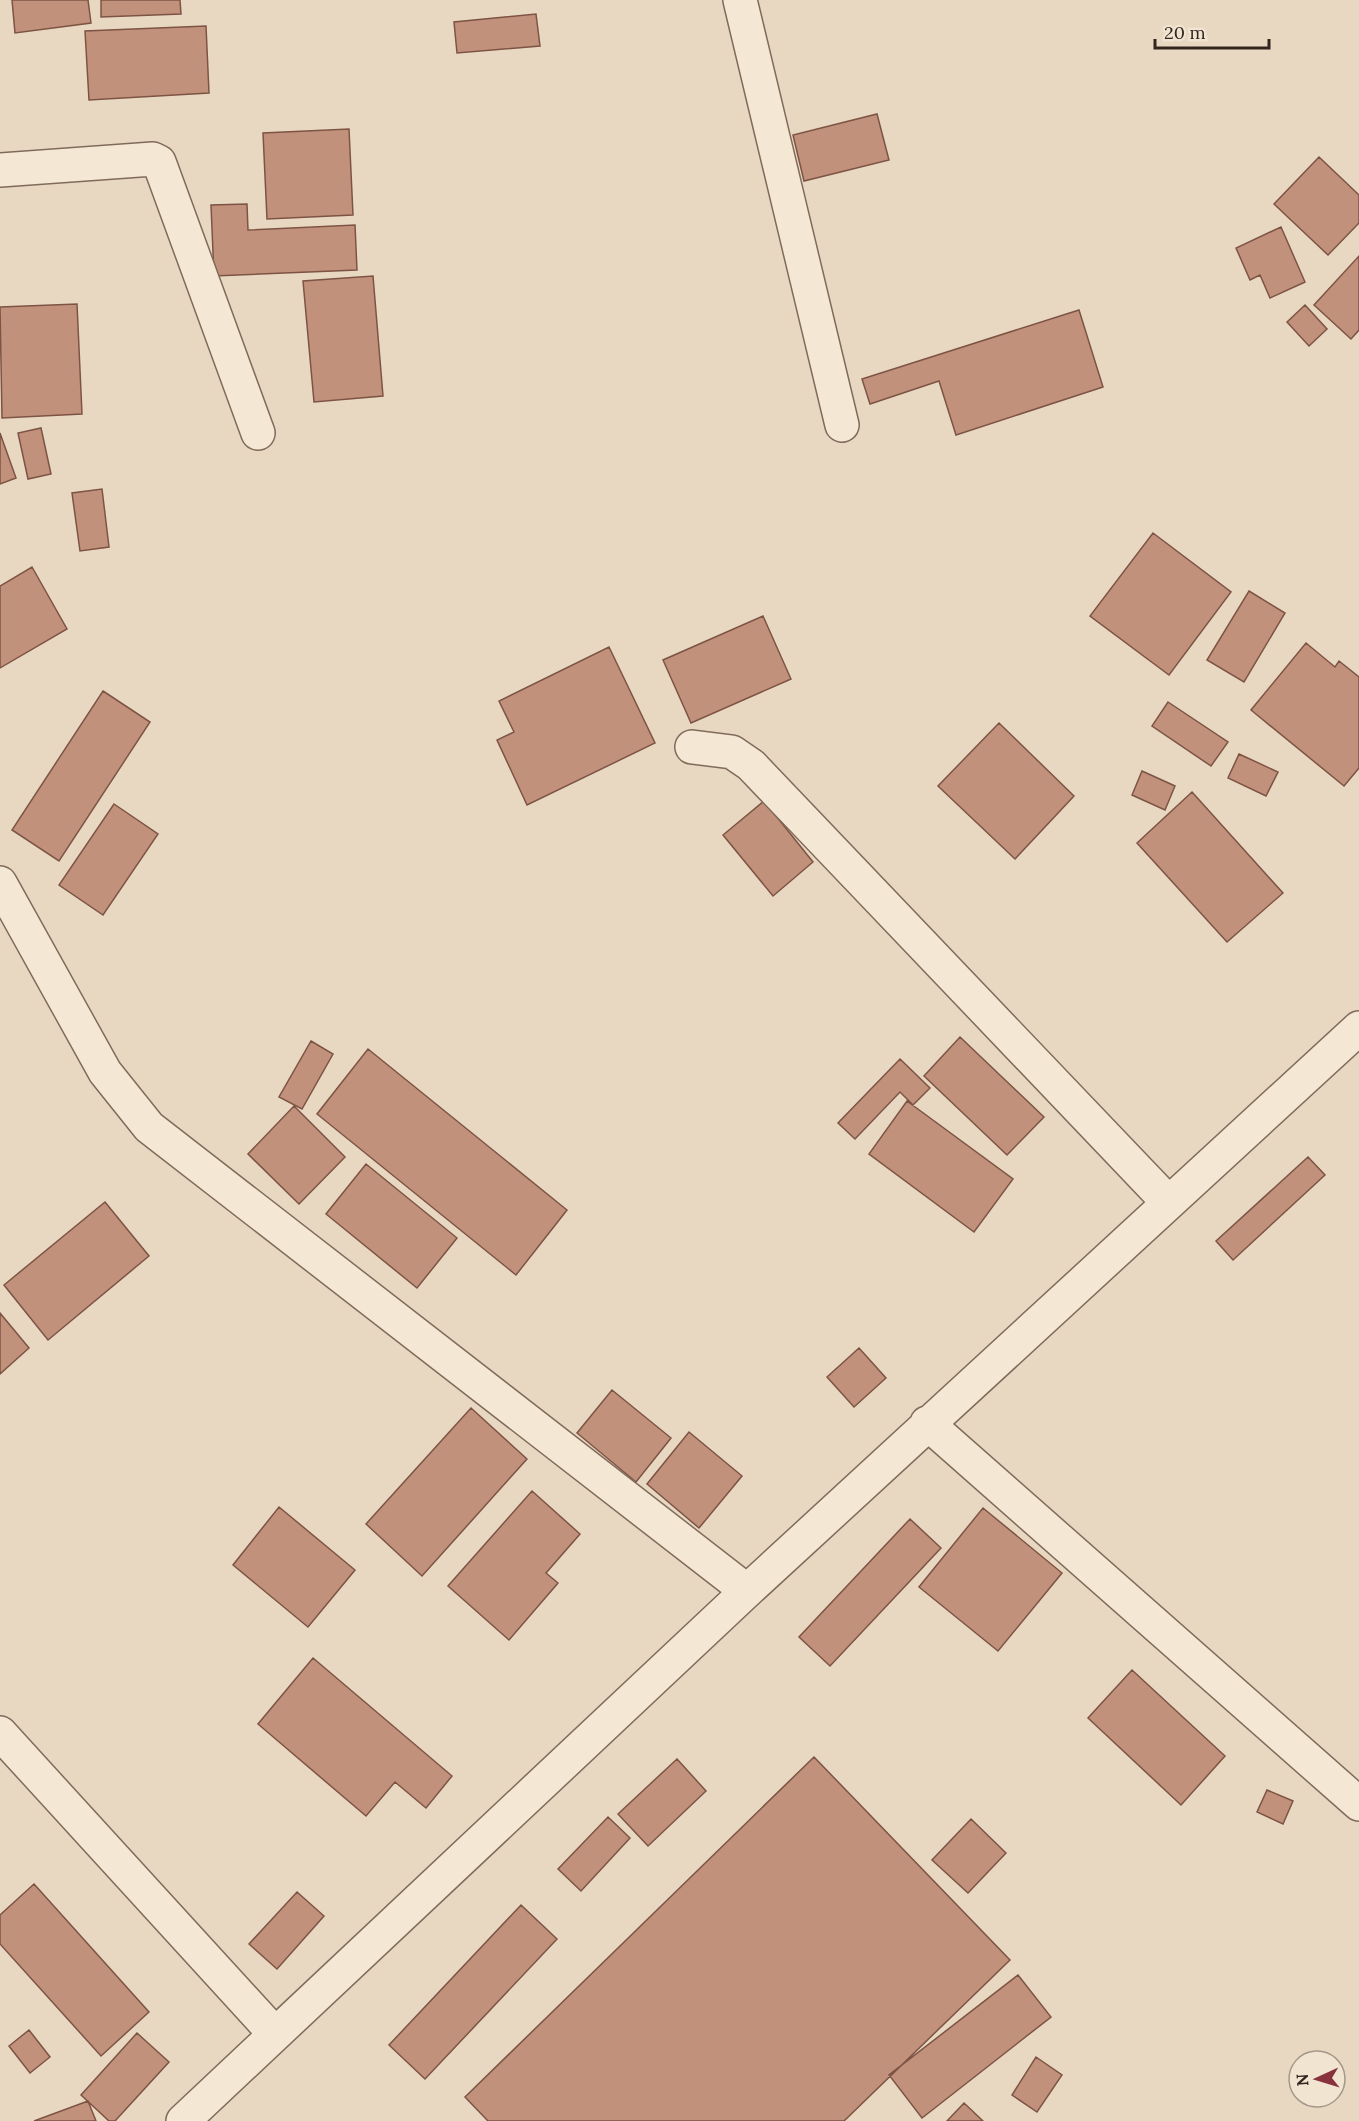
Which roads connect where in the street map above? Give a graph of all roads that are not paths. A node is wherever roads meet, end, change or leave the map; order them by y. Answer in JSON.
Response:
{"nodes":[{"id":1,"x":740,"y":0,"type":"edge"},
{"id":2,"x":0,"y":170,"type":"edge"},
{"id":3,"x":842,"y":425,"type":"dead end"},
{"id":4,"x":258,"y":433,"type":"dead end"},
{"id":5,"x":692,"y":747,"type":"dead end"},
{"id":6,"x":0,"y":883,"type":"edge"},
{"id":7,"x":1359,"y":1028,"type":"edge"},
{"id":8,"x":1168,"y":1202,"type":"junction"},
{"id":9,"x":927,"y":1423,"type":"junction"},
{"id":10,"x":747,"y":1591,"type":"junction"},
{"id":11,"x":0,"y":1733,"type":"edge"},
{"id":12,"x":1359,"y":1804,"type":"edge"},
{"id":13,"x":275,"y":2034,"type":"junction"},
{"id":14,"x":183,"y":2121,"type":"edge"}],
"edges":[{"from":1,"to":3,"type":"street"},
{"from":2,"to":4,"type":"street"},
{"from":5,"to":8,"type":"street"},
{"from":6,"to":10,"type":"street"},
{"from":7,"to":8,"type":"street"},
{"from":8,"to":9,"type":"street"},
{"from":9,"to":10,"type":"street"},
{"from":9,"to":12,"type":"street"},
{"from":10,"to":13,"type":"street"},
{"from":11,"to":13,"type":"street"},
{"from":13,"to":14,"type":"street"}]}
